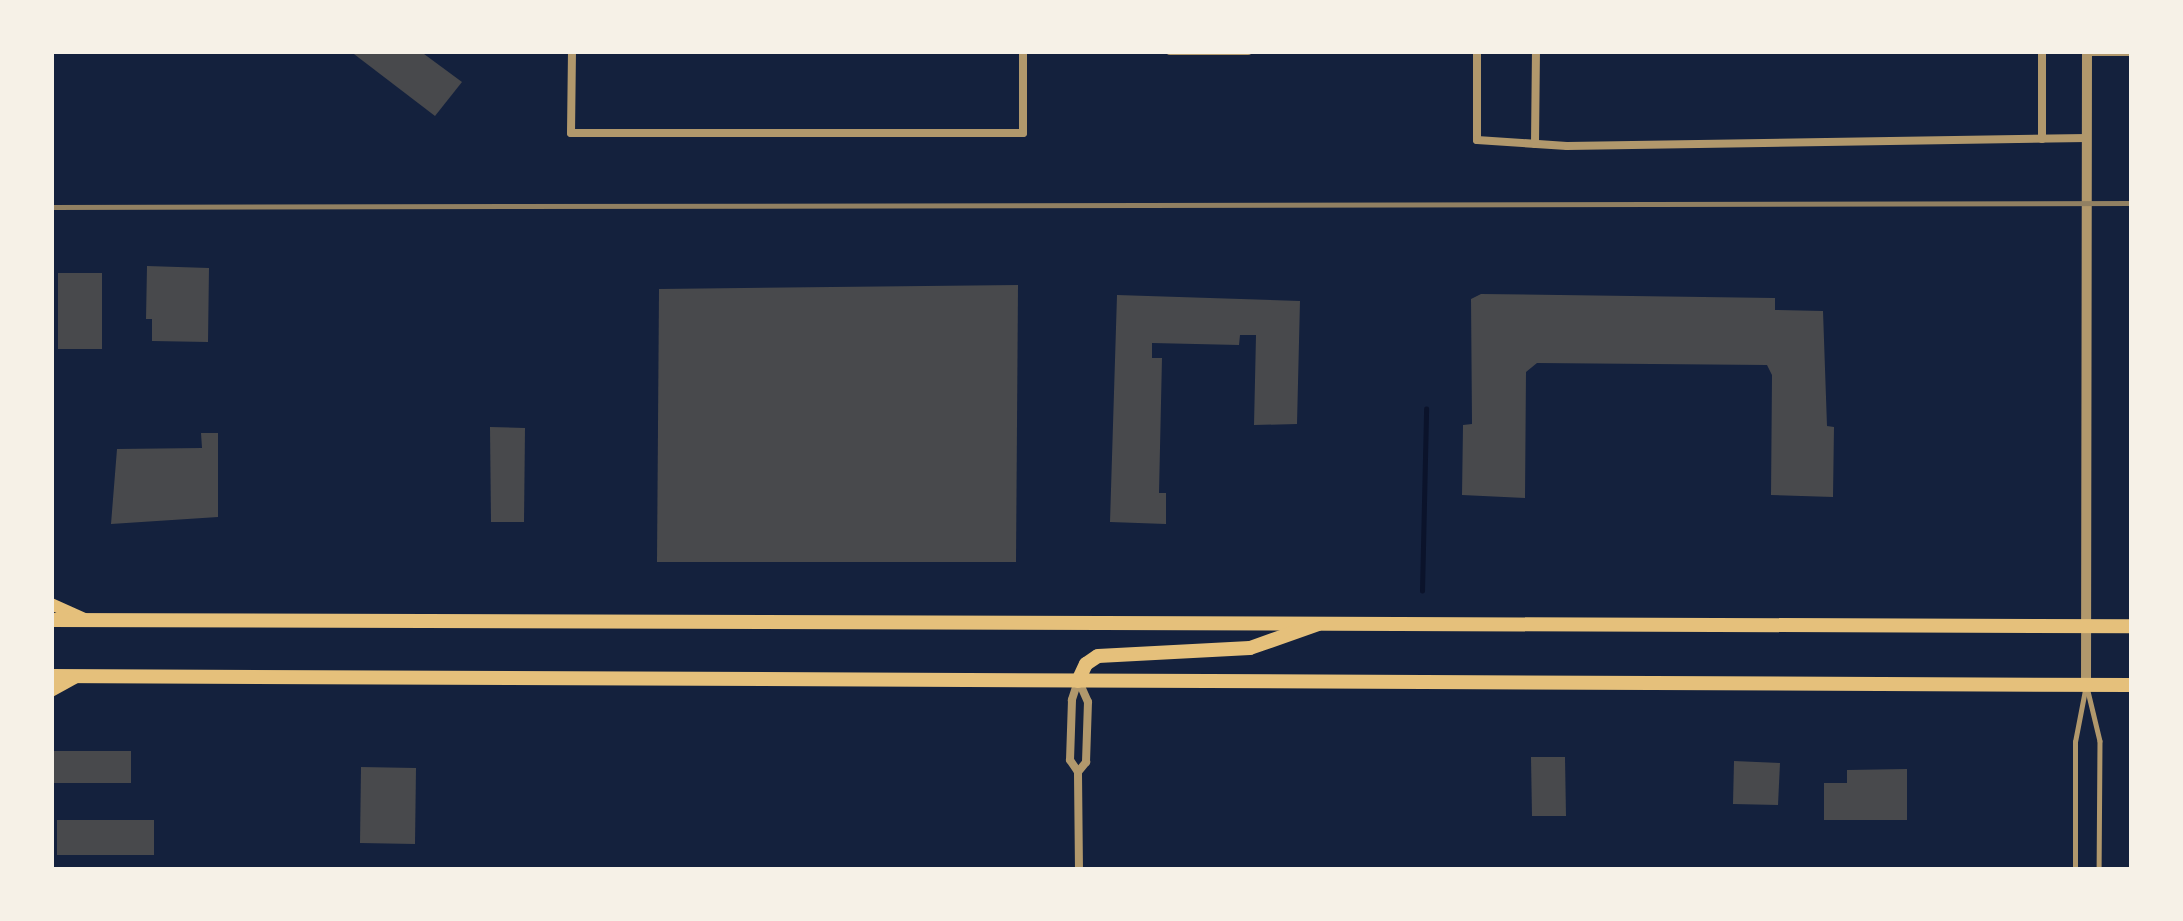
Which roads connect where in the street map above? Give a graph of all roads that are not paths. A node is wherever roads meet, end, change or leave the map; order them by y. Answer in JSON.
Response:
{"nodes":[{"id":1,"x":572,"y":51,"type":"edge"},
{"id":2,"x":1023,"y":51,"type":"edge"},
{"id":3,"x":1170,"y":51,"type":"edge"},
{"id":4,"x":1248,"y":51,"type":"edge"},
{"id":5,"x":1477,"y":51,"type":"edge"},
{"id":6,"x":1536,"y":51,"type":"edge"},
{"id":7,"x":2042,"y":51,"type":"edge"},
{"id":8,"x":2086,"y":51,"type":"edge"},
{"id":9,"x":2132,"y":52,"type":"edge"},
{"id":10,"x":2042,"y":139,"type":"junction"},
{"id":11,"x":2087,"y":139,"type":"junction"},
{"id":12,"x":1535,"y":143,"type":"junction"},
{"id":13,"x":51,"y":604,"type":"edge"},
{"id":14,"x":51,"y":620,"type":"edge"},
{"id":15,"x":86,"y":620,"type":"junction"},
{"id":16,"x":1322,"y":622,"type":"junction"},
{"id":17,"x":2086,"y":626,"type":"junction"},
{"id":18,"x":2132,"y":626,"type":"edge"},
{"id":19,"x":51,"y":676,"type":"edge"},
{"id":20,"x":78,"y":677,"type":"junction"},
{"id":21,"x":1078,"y":681,"type":"junction"},
{"id":22,"x":2086,"y":685,"type":"junction"},
{"id":23,"x":2132,"y":685,"type":"edge"},
{"id":24,"x":51,"y":691,"type":"edge"},
{"id":25,"x":1078,"y":772,"type":"junction"},
{"id":26,"x":1079,"y":870,"type":"edge"},
{"id":27,"x":2075,"y":870,"type":"edge"},
{"id":28,"x":2099,"y":870,"type":"edge"}],
"edges":[{"from":1,"to":2,"type":"street"},
{"from":3,"to":4,"type":"street"},
{"from":5,"to":12,"type":"street"},
{"from":6,"to":12,"type":"street"},
{"from":7,"to":10,"type":"street"},
{"from":8,"to":9,"type":"street"},
{"from":8,"to":11,"type":"street"},
{"from":10,"to":11,"type":"street"},
{"from":10,"to":12,"type":"street"},
{"from":11,"to":17,"type":"street"},
{"from":13,"to":15,"type":"main road"},
{"from":14,"to":15,"type":"main road"},
{"from":15,"to":16,"type":"main road"},
{"from":16,"to":17,"type":"main road"},
{"from":16,"to":21,"type":"main road"},
{"from":17,"to":18,"type":"main road"},
{"from":17,"to":22,"type":"street"},
{"from":19,"to":20,"type":"main road"},
{"from":20,"to":21,"type":"main road"},
{"from":20,"to":24,"type":"main road"},
{"from":21,"to":22,"type":"main road"},
{"from":21,"to":25,"type":"street"},
{"from":21,"to":25,"type":"street"},
{"from":22,"to":23,"type":"main road"},
{"from":22,"to":27,"type":"lane"},
{"from":22,"to":28,"type":"lane"},
{"from":25,"to":26,"type":"street"}]}
